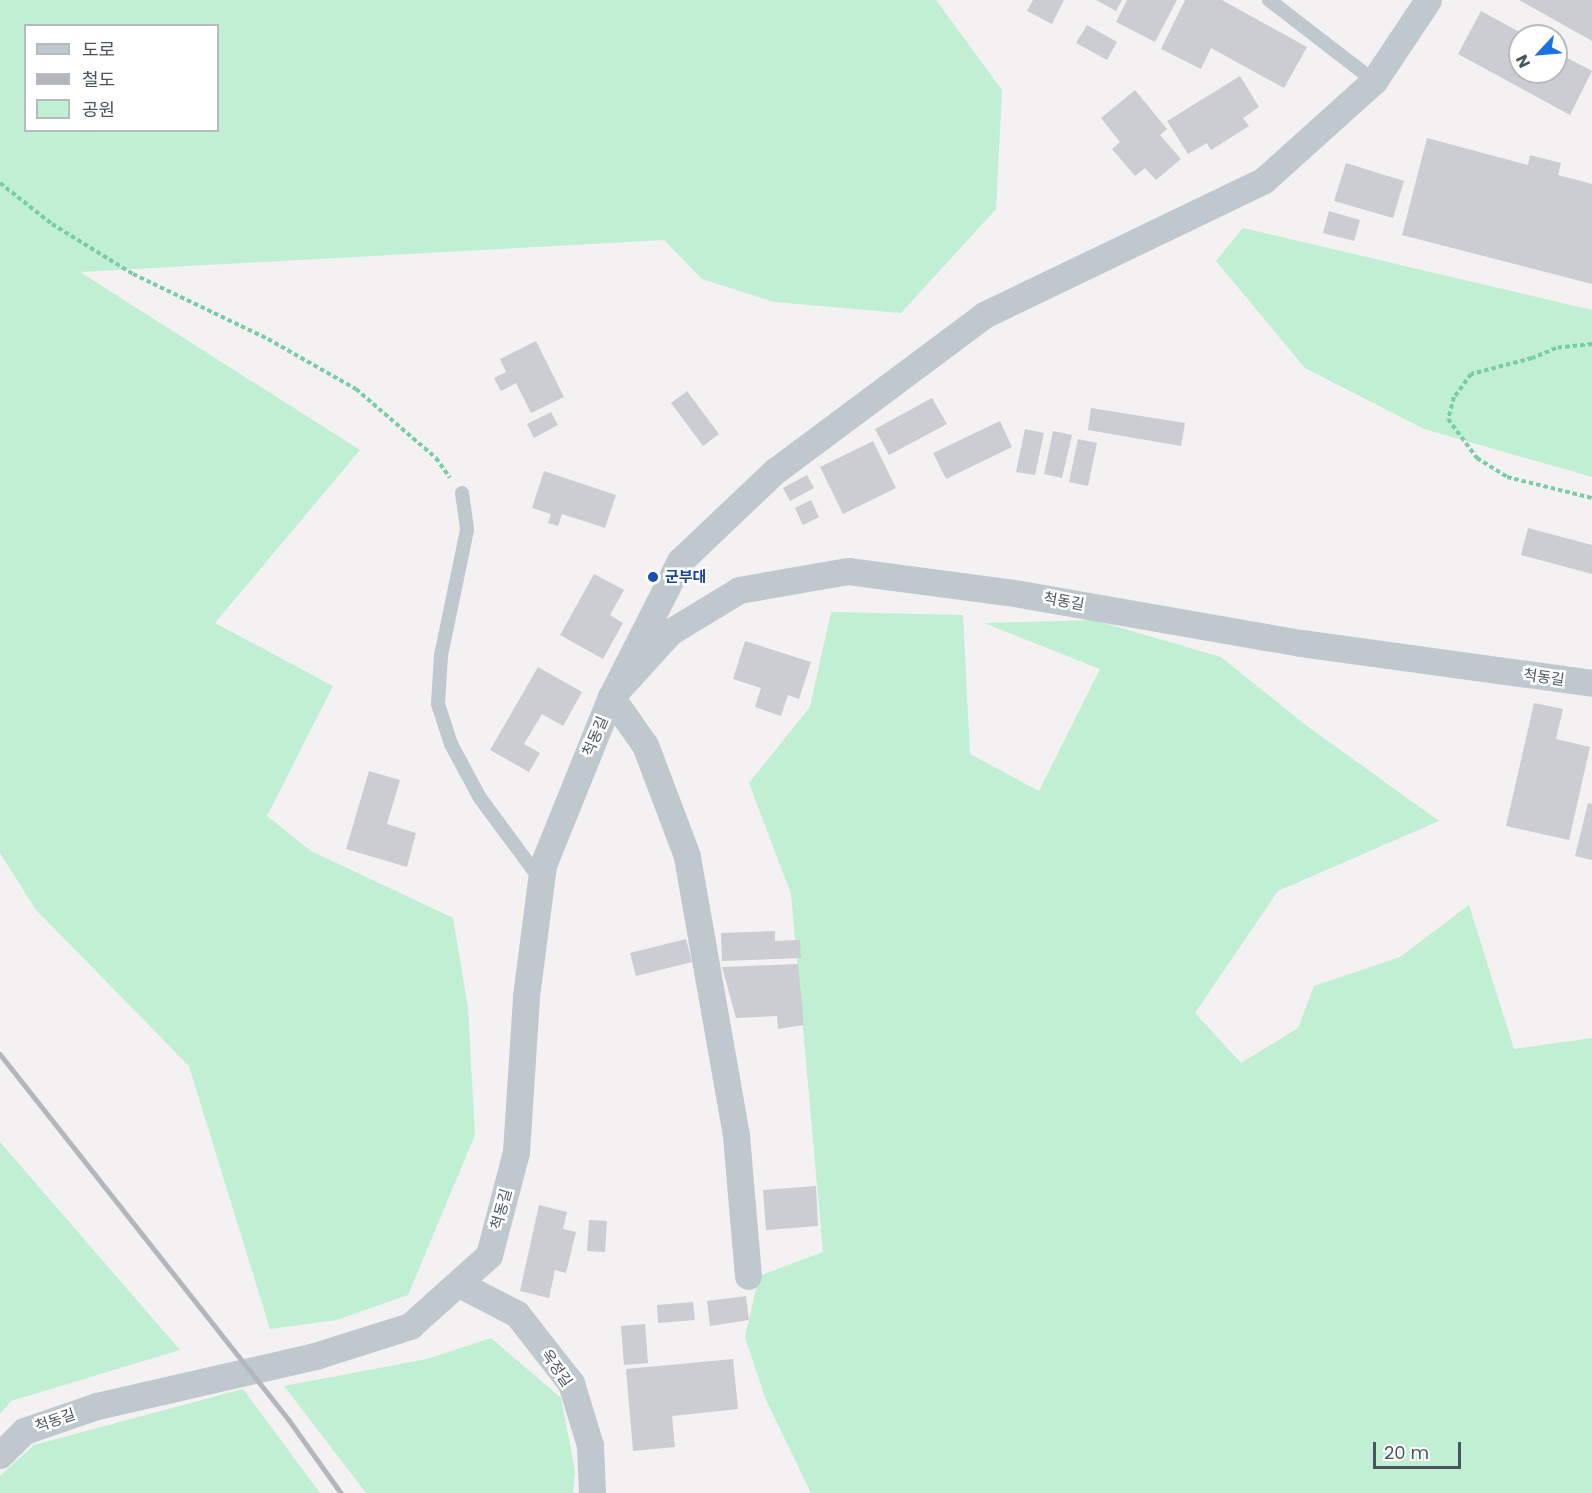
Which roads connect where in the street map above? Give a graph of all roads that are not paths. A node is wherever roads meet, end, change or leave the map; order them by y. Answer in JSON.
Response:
{"nodes":[{"id":1,"x":1269,"y":0,"type":"edge"},
{"id":2,"x":1428,"y":0,"type":"edge"},
{"id":3,"x":1374,"y":81,"type":"junction"},
{"id":4,"x":462,"y":493,"type":"road end"},
{"id":5,"x":1592,"y":684,"type":"edge"},
{"id":6,"x":611,"y":697,"type":"junction"},
{"id":7,"x":541,"y":880,"type":"junction"},
{"id":8,"x":748,"y":1276,"type":"dead end"},
{"id":9,"x":459,"y":1284,"type":"junction"},
{"id":10,"x":0,"y":1455,"type":"edge"},
{"id":11,"x":592,"y":1493,"type":"edge"}],
"edges":[{"from":1,"to":3,"type":"lane"},
{"from":2,"to":3,"type":"street"},
{"from":3,"to":6,"type":"street"},
{"from":4,"to":7,"type":"lane"},
{"from":5,"to":6,"type":"street","name":"척동길"},
{"from":6,"to":7,"type":"street","name":"척동길"},
{"from":6,"to":8,"type":"street"},
{"from":7,"to":9,"type":"street","name":"척동길"},
{"from":9,"to":10,"type":"street","name":"척동길"},
{"from":9,"to":11,"type":"street","name":"옥정길"}]}
